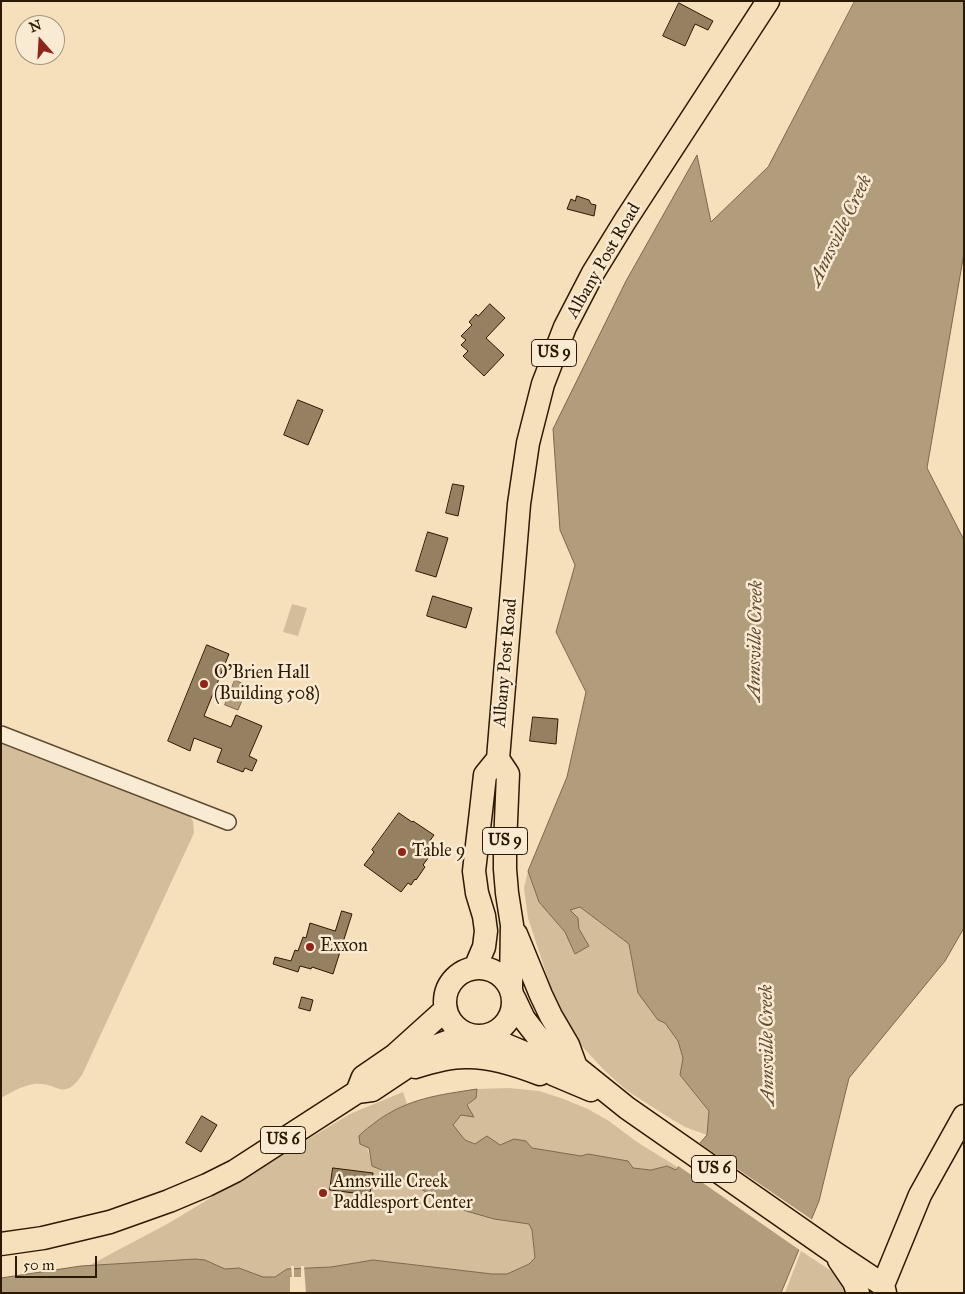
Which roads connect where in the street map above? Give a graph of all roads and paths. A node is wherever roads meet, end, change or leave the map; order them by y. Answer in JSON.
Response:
{"nodes":[{"id":1,"x":768,"y":1,"type":"edge"},
{"id":2,"x":1,"y":734,"type":"edge"},
{"id":3,"x":498,"y":760,"type":"junction"},
{"id":4,"x":228,"y":822,"type":"dead end"},
{"id":5,"x":512,"y":925,"type":"junction"},
{"id":6,"x":470,"y":970,"type":"junction"},
{"id":7,"x":512,"y":992,"type":"junction"},
{"id":8,"x":445,"y":1004,"type":"junction"},
{"id":9,"x":475,"y":1036,"type":"junction"},
{"id":10,"x":576,"y":1067,"type":"junction"},
{"id":11,"x":405,"y":1068,"type":"junction"},
{"id":12,"x":553,"y":1074,"type":"junction"},
{"id":13,"x":357,"y":1092,"type":"junction"},
{"id":14,"x":621,"y":1104,"type":"junction"},
{"id":15,"x":964,"y":1116,"type":"edge"},
{"id":16,"x":1,"y":1244,"type":"edge"},
{"id":17,"x":835,"y":1253,"type":"junction"},
{"id":18,"x":880,"y":1290,"type":"edge"},
{"id":19,"x":858,"y":1293,"type":"edge"}],
"edges":[{"from":1,"to":3,"type":"highway","name":"Albany Post Road","number":"US 9"},
{"from":2,"to":4,"type":"street"},
{"from":3,"to":5,"type":"highway","name":"Albany Post Road","number":"US 9"},
{"from":3,"to":6,"type":"highway","number":"US 9"},
{"from":5,"to":7,"type":"highway","name":"Albany Post Road"},
{"from":5,"to":10,"type":"highway","number":"US 6"},
{"from":6,"to":7,"type":"highway","number":"US 6"},
{"from":6,"to":8,"type":"highway","number":"US 9"},
{"from":7,"to":9,"type":"highway"},
{"from":7,"to":10,"type":"highway","number":"US 6"},
{"from":8,"to":9,"type":"highway","number":"US 6"},
{"from":8,"to":13,"type":"highway","number":"US 6"},
{"from":9,"to":11,"type":"highway","number":"US 6"},
{"from":9,"to":12,"type":"highway","number":"US 6"},
{"from":10,"to":14,"type":"highway","number":"US 6"},
{"from":11,"to":12,"type":"highway","number":"US 6"},
{"from":11,"to":13,"type":"highway","number":"US 6"},
{"from":12,"to":14,"type":"highway","number":"US 6"},
{"from":13,"to":16,"type":"highway","number":"US 6"},
{"from":14,"to":17,"type":"highway","number":"US 6"},
{"from":15,"to":18,"type":"highway"},
{"from":17,"to":18,"type":"highway","number":"US 6"},
{"from":17,"to":19,"type":"highway","number":"US 6"}]}
